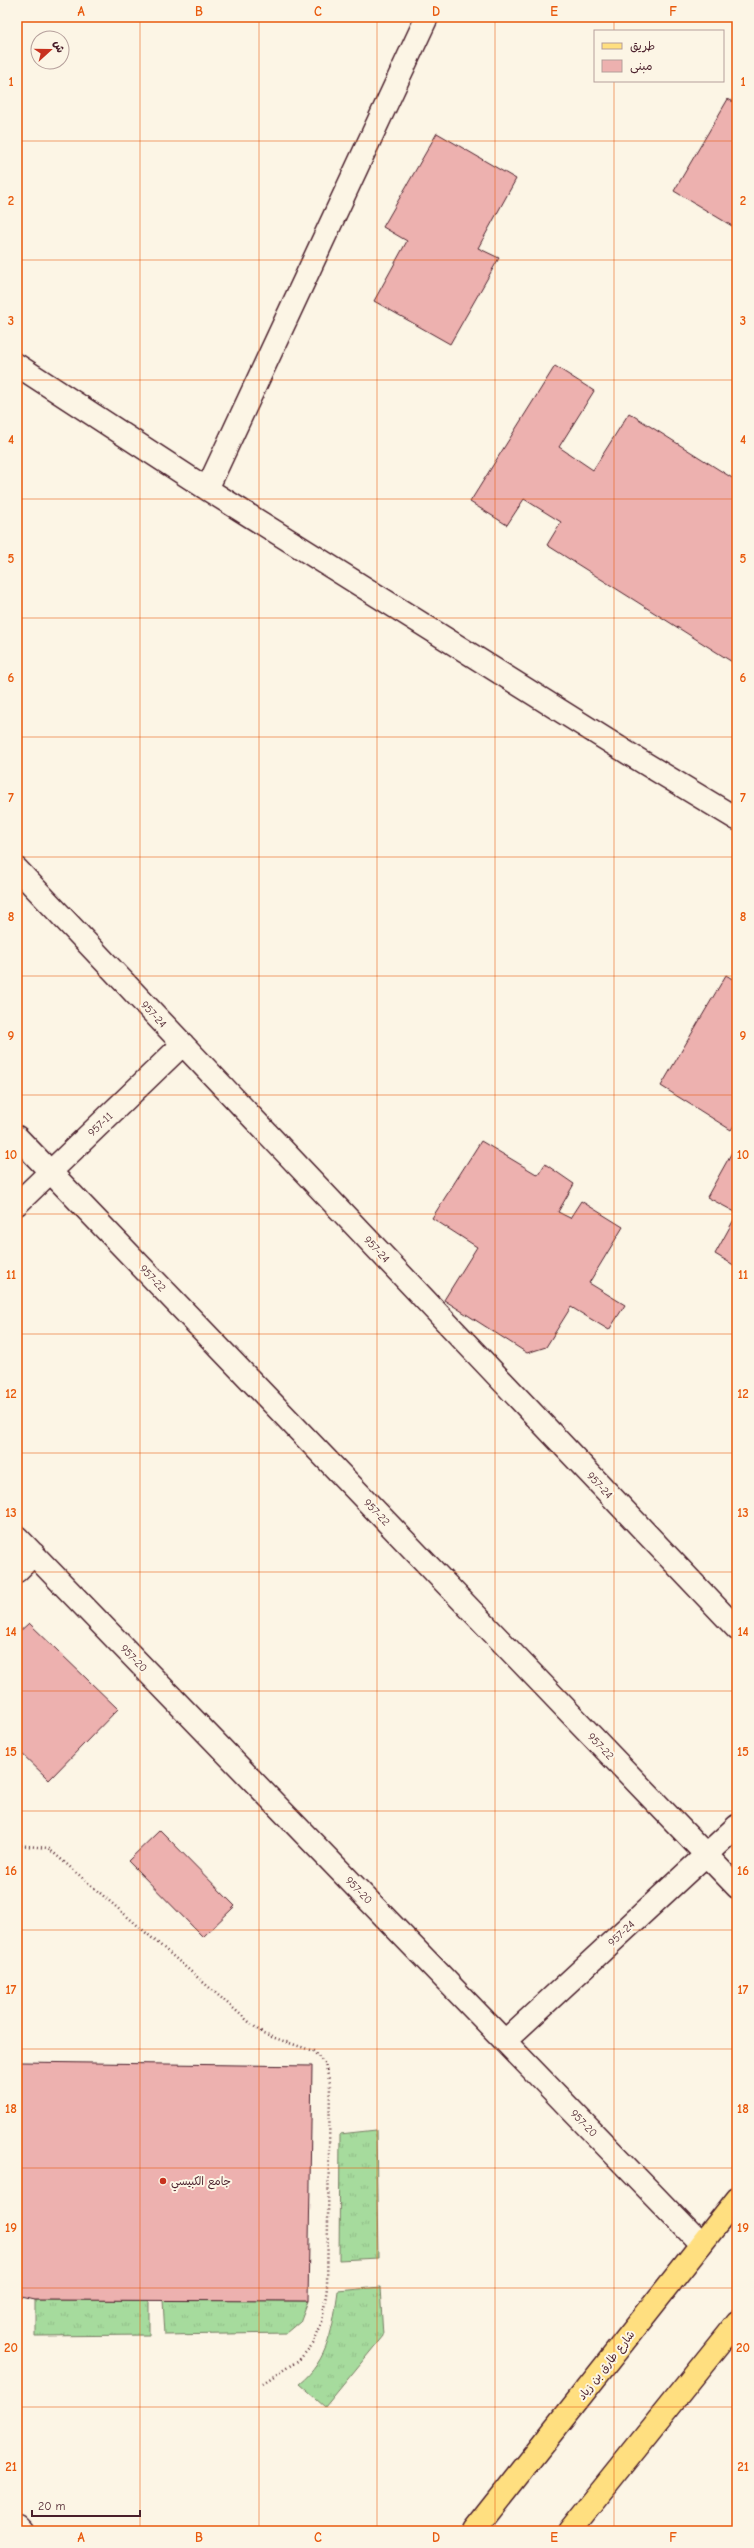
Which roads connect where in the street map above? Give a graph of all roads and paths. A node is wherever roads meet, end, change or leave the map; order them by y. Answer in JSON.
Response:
{"nodes":[{"id":1,"x":427,"y":17,"type":"edge"},
{"id":2,"x":17,"y":365,"type":"edge"},
{"id":3,"x":207,"y":489,"type":"junction"},
{"id":4,"x":737,"y":819,"type":"edge"},
{"id":5,"x":17,"y":869,"type":"edge"},
{"id":6,"x":183,"y":1044,"type":"junction"},
{"id":7,"x":17,"y":1137,"type":"edge"},
{"id":8,"x":51,"y":1172,"type":"junction"},
{"id":9,"x":17,"y":1204,"type":"edge"},
{"id":10,"x":17,"y":1537,"type":"edge"},
{"id":11,"x":34,"y":1554,"type":"junction"},
{"id":12,"x":17,"y":1571,"type":"edge"},
{"id":13,"x":737,"y":1630,"type":"edge"},
{"id":14,"x":737,"y":1826,"type":"edge"},
{"id":15,"x":17,"y":1845,"type":"edge"},
{"id":16,"x":706,"y":1855,"type":"junction"},
{"id":17,"x":737,"y":1887,"type":"edge"},
{"id":18,"x":505,"y":2041,"type":"junction"},
{"id":19,"x":737,"y":2199,"type":"edge"},
{"id":20,"x":701,"y":2244,"type":"junction"},
{"id":21,"x":737,"y":2322,"type":"edge"},
{"id":22,"x":263,"y":2383,"type":"dead end"},
{"id":23,"x":17,"y":2527,"type":"edge"},
{"id":24,"x":21,"y":2531,"type":"edge"},
{"id":25,"x":474,"y":2531,"type":"edge"},
{"id":26,"x":569,"y":2531,"type":"edge"}],
"edges":[{"from":1,"to":3,"type":"street"},
{"from":2,"to":3,"type":"street"},
{"from":3,"to":4,"type":"street"},
{"from":5,"to":6,"type":"street","name":"957-24"},
{"from":6,"to":8,"type":"street","name":"957-11"},
{"from":6,"to":13,"type":"street","name":"957-24"},
{"from":7,"to":8,"type":"street","name":"957-22"},
{"from":8,"to":9,"type":"street","name":"957-11"},
{"from":8,"to":16,"type":"street","name":"957-22"},
{"from":10,"to":11,"type":"street","name":"957-20"},
{"from":11,"to":12,"type":"street"},
{"from":11,"to":18,"type":"street","name":"957-20"},
{"from":14,"to":16,"type":"street","name":"957-24"},
{"from":15,"to":22,"type":"path"},
{"from":16,"to":17,"type":"street","name":"957-22"},
{"from":16,"to":18,"type":"street","name":"957-24"},
{"from":18,"to":20,"type":"street","name":"957-20"},
{"from":19,"to":20,"type":"main road","name":"شارع طارق بن زياد"},
{"from":20,"to":25,"type":"main road","name":"شارع طارق بن زياد"},
{"from":21,"to":26,"type":"main road"},
{"from":23,"to":24,"type":"street"}]}
